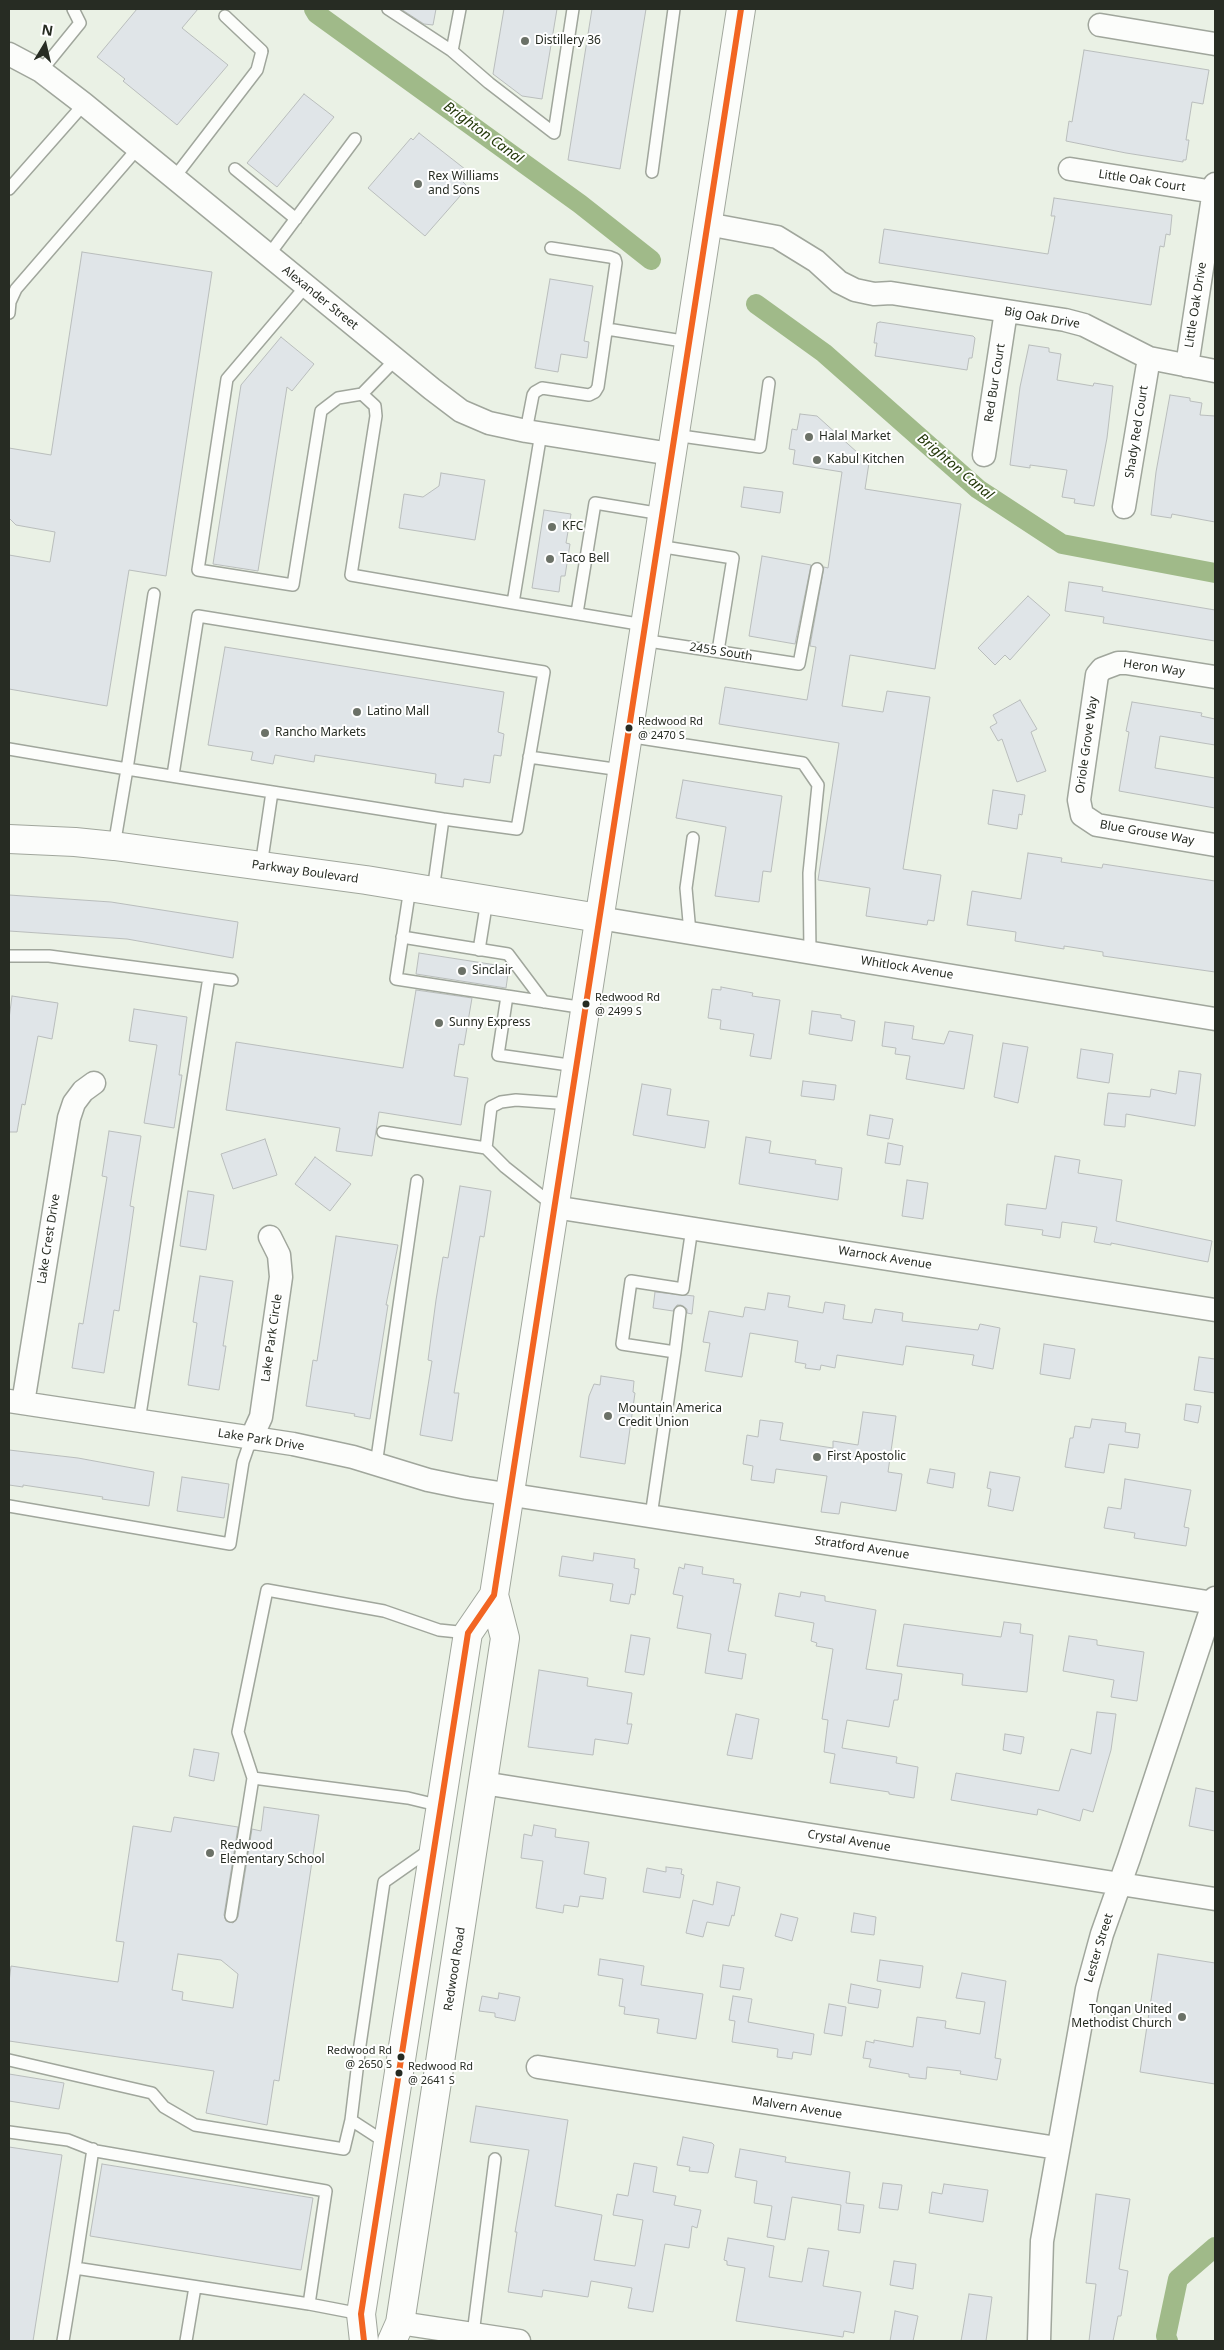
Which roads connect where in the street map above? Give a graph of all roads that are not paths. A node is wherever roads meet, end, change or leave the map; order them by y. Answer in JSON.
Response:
{"nodes":[{"id":1,"x":73,"y":9,"type":"edge"},
{"id":2,"x":388,"y":9,"type":"edge"},
{"id":3,"x":460,"y":9,"type":"edge"},
{"id":4,"x":573,"y":9,"type":"edge"},
{"id":5,"x":674,"y":9,"type":"edge"},
{"id":6,"x":741,"y":9,"type":"edge"},
{"id":7,"x":225,"y":16,"type":"dead end"},
{"id":8,"x":1100,"y":25,"type":"dead end"},
{"id":9,"x":1215,"y":44,"type":"edge"},
{"id":10,"x":452,"y":51,"type":"junction"},
{"id":11,"x":9,"y":54,"type":"edge"},
{"id":12,"x":41,"y":71,"type":"junction"},
{"id":13,"x":84,"y":104,"type":"junction"},
{"id":14,"x":355,"y":139,"type":"dead end"},
{"id":15,"x":138,"y":148,"type":"junction"},
{"id":16,"x":235,"y":169,"type":"dead end"},
{"id":17,"x":1070,"y":169,"type":"dead end"},
{"id":18,"x":652,"y":172,"type":"dead end"},
{"id":19,"x":174,"y":178,"type":"junction"},
{"id":20,"x":1215,"y":188,"type":"edge"},
{"id":21,"x":9,"y":189,"type":"edge"},
{"id":22,"x":296,"y":218,"type":"junction"},
{"id":23,"x":708,"y":224,"type":"junction"},
{"id":24,"x":551,"y":248,"type":"dead end"},
{"id":25,"x":268,"y":256,"type":"junction"},
{"id":26,"x":306,"y":286,"type":"junction"},
{"id":27,"x":9,"y":305,"type":"edge"},
{"id":28,"x":1006,"y":311,"type":"junction"},
{"id":29,"x":607,"y":329,"type":"junction"},
{"id":30,"x":689,"y":342,"type":"junction"},
{"id":31,"x":1149,"y":358,"type":"junction"},
{"id":32,"x":395,"y":360,"type":"junction"},
{"id":33,"x":1187,"y":366,"type":"junction"},
{"id":34,"x":1215,"y":371,"type":"edge"},
{"id":35,"x":769,"y":383,"type":"dead end"},
{"id":36,"x":362,"y":394,"type":"junction"},
{"id":37,"x":533,"y":432,"type":"junction"},
{"id":38,"x":673,"y":444,"type":"junction"},
{"id":39,"x":984,"y":455,"type":"dead end"},
{"id":40,"x":1124,"y":507,"type":"dead end"},
{"id":41,"x":662,"y":514,"type":"junction"},
{"id":42,"x":656,"y":546,"type":"junction"},
{"id":43,"x":816,"y":569,"type":"dead end"},
{"id":44,"x":154,"y":594,"type":"dead end"},
{"id":45,"x":513,"y":602,"type":"junction"},
{"id":46,"x":577,"y":613,"type":"junction"},
{"id":47,"x":643,"y":632,"type":"junction"},
{"id":48,"x":718,"y":651,"type":"junction"},
{"id":49,"x":1097,"y":675,"type":"joint"},
{"id":50,"x":1215,"y":676,"type":"edge"},
{"id":51,"x":627,"y":736,"type":"junction"},
{"id":52,"x":9,"y":749,"type":"edge"},
{"id":53,"x":530,"y":757,"type":"junction"},
{"id":54,"x":127,"y":769,"type":"junction"},
{"id":55,"x":621,"y":770,"type":"junction"},
{"id":56,"x":173,"y":775,"type":"junction"},
{"id":57,"x":272,"y":792,"type":"junction"},
{"id":58,"x":1082,"y":815,"type":"joint"},
{"id":59,"x":443,"y":819,"type":"junction"},
{"id":60,"x":693,"y":838,"type":"dead end"},
{"id":61,"x":9,"y":839,"type":"edge"},
{"id":62,"x":1215,"y":845,"type":"edge"},
{"id":63,"x":114,"y":846,"type":"junction"},
{"id":64,"x":261,"y":866,"type":"junction"},
{"id":65,"x":422,"y":889,"type":"junction"},
{"id":66,"x":487,"y":900,"type":"junction"},
{"id":67,"x":599,"y":918,"type":"junction"},
{"id":68,"x":690,"y":933,"type":"junction"},
{"id":69,"x":402,"y":937,"type":"junction"},
{"id":70,"x":480,"y":950,"type":"junction"},
{"id":71,"x":810,"y":952,"type":"junction"},
{"id":72,"x":9,"y":956,"type":"edge"},
{"id":73,"x":209,"y":977,"type":"junction"},
{"id":74,"x":232,"y":980,"type":"dead end"},
{"id":75,"x":507,"y":996,"type":"junction"},
{"id":76,"x":544,"y":1002,"type":"junction"},
{"id":77,"x":585,"y":1008,"type":"junction"},
{"id":78,"x":1215,"y":1018,"type":"edge"},
{"id":79,"x":576,"y":1066,"type":"junction"},
{"id":80,"x":94,"y":1083,"type":"dead end"},
{"id":81,"x":570,"y":1104,"type":"junction"},
{"id":82,"x":383,"y":1132,"type":"dead end"},
{"id":83,"x":486,"y":1148,"type":"junction"},
{"id":84,"x":417,"y":1181,"type":"dead end"},
{"id":85,"x":554,"y":1207,"type":"junction"},
{"id":86,"x":692,"y":1228,"type":"junction"},
{"id":87,"x":270,"y":1237,"type":"dead end"},
{"id":88,"x":1215,"y":1310,"type":"edge"},
{"id":89,"x":680,"y":1312,"type":"dead end"},
{"id":90,"x":675,"y":1352,"type":"junction"},
{"id":91,"x":16,"y":1402,"type":"edge"},
{"id":92,"x":140,"y":1421,"type":"junction"},
{"id":93,"x":251,"y":1439,"type":"junction"},
{"id":94,"x":376,"y":1465,"type":"junction"},
{"id":95,"x":510,"y":1494,"type":"junction"},
{"id":96,"x":9,"y":1506,"type":"edge"},
{"id":97,"x":651,"y":1516,"type":"junction"},
{"id":98,"x":494,"y":1595,"type":"junction"},
{"id":99,"x":1214,"y":1600,"type":"edge"},
{"id":100,"x":468,"y":1633,"type":"junction"},
{"id":101,"x":253,"y":1778,"type":"junction"},
{"id":102,"x":483,"y":1784,"type":"junction"},
{"id":103,"x":441,"y":1806,"type":"junction"},
{"id":104,"x":434,"y":1847,"type":"junction"},
{"id":105,"x":1120,"y":1884,"type":"junction"},
{"id":106,"x":1215,"y":1900,"type":"edge"},
{"id":107,"x":231,"y":1916,"type":"dead end"},
{"id":108,"x":9,"y":2060,"type":"edge"},
{"id":109,"x":538,"y":2068,"type":"dead end"},
{"id":110,"x":351,"y":2120,"type":"junction"},
{"id":111,"x":9,"y":2132,"type":"edge"},
{"id":112,"x":388,"y":2144,"type":"junction"},
{"id":113,"x":1057,"y":2148,"type":"junction"},
{"id":114,"x":93,"y":2149,"type":"junction"},
{"id":115,"x":495,"y":2159,"type":"dead end"},
{"id":116,"x":75,"y":2268,"type":"junction"},
{"id":117,"x":195,"y":2286,"type":"junction"},
{"id":118,"x":309,"y":2304,"type":"junction"},
{"id":119,"x":361,"y":2314,"type":"junction"},
{"id":120,"x":396,"y":2332,"type":"edge"},
{"id":121,"x":473,"y":2334,"type":"junction"},
{"id":122,"x":62,"y":2341,"type":"edge"},
{"id":123,"x":186,"y":2341,"type":"edge"},
{"id":124,"x":364,"y":2341,"type":"edge"},
{"id":125,"x":519,"y":2341,"type":"edge"},
{"id":126,"x":1039,"y":2341,"type":"edge"}],
"edges":[{"from":1,"to":12,"type":"lane"},
{"from":2,"to":10,"type":"lane"},
{"from":3,"to":10,"type":"lane"},
{"from":4,"to":10,"type":"lane"},
{"from":5,"to":18,"type":"lane"},
{"from":6,"to":23,"type":"main road","name":"Redwood Road"},
{"from":7,"to":19,"type":"lane"},
{"from":8,"to":9,"type":"street"},
{"from":11,"to":12,"type":"street","name":"Alexander Street"},
{"from":12,"to":13,"type":"street","name":"Alexander Street"},
{"from":13,"to":15,"type":"street","name":"Alexander Street"},
{"from":13,"to":21,"type":"lane"},
{"from":14,"to":22,"type":"lane"},
{"from":15,"to":19,"type":"street","name":"Alexander Street"},
{"from":15,"to":27,"type":"lane"},
{"from":16,"to":22,"type":"lane"},
{"from":17,"to":20,"type":"street","name":"Little Oak Court"},
{"from":19,"to":25,"type":"street","name":"Alexander Street"},
{"from":20,"to":33,"type":"street","name":"Little Oak Drive"},
{"from":22,"to":25,"type":"lane"},
{"from":23,"to":28,"type":"street","name":"Big Oak Drive"},
{"from":23,"to":30,"type":"main road","name":"Redwood Road"},
{"from":24,"to":29,"type":"lane"},
{"from":25,"to":26,"type":"street","name":"Alexander Street"},
{"from":26,"to":32,"type":"street","name":"Alexander Street"},
{"from":26,"to":36,"type":"lane"},
{"from":28,"to":31,"type":"street","name":"Big Oak Drive"},
{"from":28,"to":39,"type":"street","name":"Red Bur Court"},
{"from":29,"to":30,"type":"lane"},
{"from":29,"to":37,"type":"lane"},
{"from":30,"to":38,"type":"main road","name":"Redwood Road"},
{"from":31,"to":33,"type":"street","name":"Big Oak Drive"},
{"from":31,"to":40,"type":"street","name":"Shady Red Court"},
{"from":32,"to":36,"type":"lane"},
{"from":32,"to":37,"type":"street","name":"Alexander Street"},
{"from":33,"to":34,"type":"street","name":"Big Oak Drive"},
{"from":35,"to":38,"type":"lane"},
{"from":36,"to":45,"type":"lane","name":"2455 South"},
{"from":37,"to":38,"type":"street","name":"Alexander Street"},
{"from":37,"to":45,"type":"lane"},
{"from":38,"to":41,"type":"main road","name":"Redwood Road"},
{"from":41,"to":42,"type":"main road","name":"Redwood Road"},
{"from":41,"to":46,"type":"lane"},
{"from":42,"to":47,"type":"main road","name":"Redwood Road"},
{"from":42,"to":48,"type":"lane"},
{"from":43,"to":48,"type":"lane","name":"2455 South"},
{"from":44,"to":54,"type":"lane"},
{"from":45,"to":46,"type":"lane","name":"2455 South"},
{"from":46,"to":47,"type":"lane","name":"2455 South"},
{"from":47,"to":48,"type":"lane","name":"2455 South"},
{"from":47,"to":51,"type":"main road","name":"Redwood Road"},
{"from":49,"to":50,"type":"street","name":"Heron Way"},
{"from":49,"to":58,"type":"street","name":"Oriole Grove Way"},
{"from":51,"to":55,"type":"main road","name":"Redwood Road"},
{"from":51,"to":71,"type":"lane"},
{"from":52,"to":54,"type":"lane"},
{"from":53,"to":55,"type":"lane"},
{"from":53,"to":56,"type":"lane"},
{"from":53,"to":59,"type":"lane"},
{"from":54,"to":56,"type":"lane"},
{"from":54,"to":63,"type":"lane"},
{"from":55,"to":67,"type":"main road","name":"Redwood Road"},
{"from":56,"to":57,"type":"lane"},
{"from":57,"to":59,"type":"lane"},
{"from":57,"to":64,"type":"lane"},
{"from":58,"to":62,"type":"street","name":"Blue Grouse Way"},
{"from":59,"to":65,"type":"lane"},
{"from":60,"to":68,"type":"lane"},
{"from":61,"to":63,"type":"main road","name":"Parkway Boulevard"},
{"from":63,"to":64,"type":"main road","name":"Parkway Boulevard"},
{"from":64,"to":65,"type":"main road","name":"Parkway Boulevard"},
{"from":65,"to":66,"type":"main road","name":"Parkway Boulevard"},
{"from":65,"to":69,"type":"lane"},
{"from":66,"to":67,"type":"main road","name":"Parkway Boulevard"},
{"from":66,"to":70,"type":"lane"},
{"from":67,"to":68,"type":"street","name":"Whitlock Avenue"},
{"from":67,"to":77,"type":"main road","name":"Redwood Road"},
{"from":68,"to":71,"type":"street","name":"Whitlock Avenue"},
{"from":69,"to":70,"type":"lane"},
{"from":69,"to":75,"type":"lane"},
{"from":70,"to":76,"type":"lane"},
{"from":71,"to":78,"type":"street","name":"Whitlock Avenue"},
{"from":72,"to":73,"type":"lane"},
{"from":73,"to":74,"type":"lane"},
{"from":73,"to":92,"type":"lane"},
{"from":75,"to":76,"type":"lane"},
{"from":75,"to":79,"type":"lane"},
{"from":76,"to":77,"type":"lane"},
{"from":77,"to":79,"type":"main road","name":"Redwood Road"},
{"from":79,"to":81,"type":"main road","name":"Redwood Road"},
{"from":80,"to":91,"type":"street","name":"Lake Crest Drive"},
{"from":81,"to":83,"type":"lane"},
{"from":81,"to":85,"type":"main road","name":"Redwood Road"},
{"from":82,"to":83,"type":"lane"},
{"from":83,"to":85,"type":"lane"},
{"from":84,"to":94,"type":"lane"},
{"from":85,"to":86,"type":"street","name":"Warnock Avenue"},
{"from":85,"to":95,"type":"main road","name":"Redwood Road"},
{"from":86,"to":88,"type":"street","name":"Warnock Avenue"},
{"from":86,"to":90,"type":"lane"},
{"from":87,"to":93,"type":"street","name":"Lake Park Circle"},
{"from":89,"to":90,"type":"lane"},
{"from":90,"to":97,"type":"lane"},
{"from":91,"to":92,"type":"street","name":"Lake Park Drive"},
{"from":92,"to":93,"type":"street","name":"Lake Park Drive"},
{"from":93,"to":94,"type":"street","name":"Lake Park Drive"},
{"from":93,"to":96,"type":"lane"},
{"from":94,"to":95,"type":"street","name":"Lake Park Drive"},
{"from":95,"to":97,"type":"street","name":"Stratford Avenue"},
{"from":95,"to":98,"type":"main road","name":"Redwood Road"},
{"from":97,"to":99,"type":"street","name":"Stratford Avenue"},
{"from":98,"to":100,"type":"main road","name":"Redwood Road"},
{"from":98,"to":102,"type":"main road","name":"Redwood Road"},
{"from":99,"to":105,"type":"street","name":"Lester Street"},
{"from":100,"to":101,"type":"lane"},
{"from":100,"to":103,"type":"main road","name":"Redwood Road"},
{"from":101,"to":103,"type":"lane"},
{"from":101,"to":107,"type":"lane"},
{"from":102,"to":105,"type":"street","name":"Crystal Avenue"},
{"from":102,"to":120,"type":"main road","name":"Redwood Road"},
{"from":103,"to":104,"type":"main road","name":"Redwood Road"},
{"from":104,"to":110,"type":"lane"},
{"from":104,"to":112,"type":"main road","name":"Redwood Road"},
{"from":105,"to":106,"type":"street","name":"Crystal Avenue"},
{"from":105,"to":113,"type":"street","name":"Lester Street"},
{"from":108,"to":110,"type":"lane"},
{"from":109,"to":113,"type":"street","name":"Malvern Avenue"},
{"from":110,"to":112,"type":"lane"},
{"from":111,"to":114,"type":"lane"},
{"from":112,"to":119,"type":"main road","name":"Redwood Road"},
{"from":113,"to":126,"type":"street","name":"Lester Street"},
{"from":114,"to":116,"type":"lane"},
{"from":114,"to":118,"type":"lane"},
{"from":115,"to":121,"type":"lane"},
{"from":116,"to":117,"type":"lane"},
{"from":116,"to":122,"type":"lane"},
{"from":117,"to":118,"type":"lane"},
{"from":117,"to":123,"type":"lane"},
{"from":118,"to":119,"type":"lane"},
{"from":119,"to":124,"type":"main road","name":"Redwood Road"},
{"from":120,"to":121,"type":"street"},
{"from":121,"to":125,"type":"street"}]}
